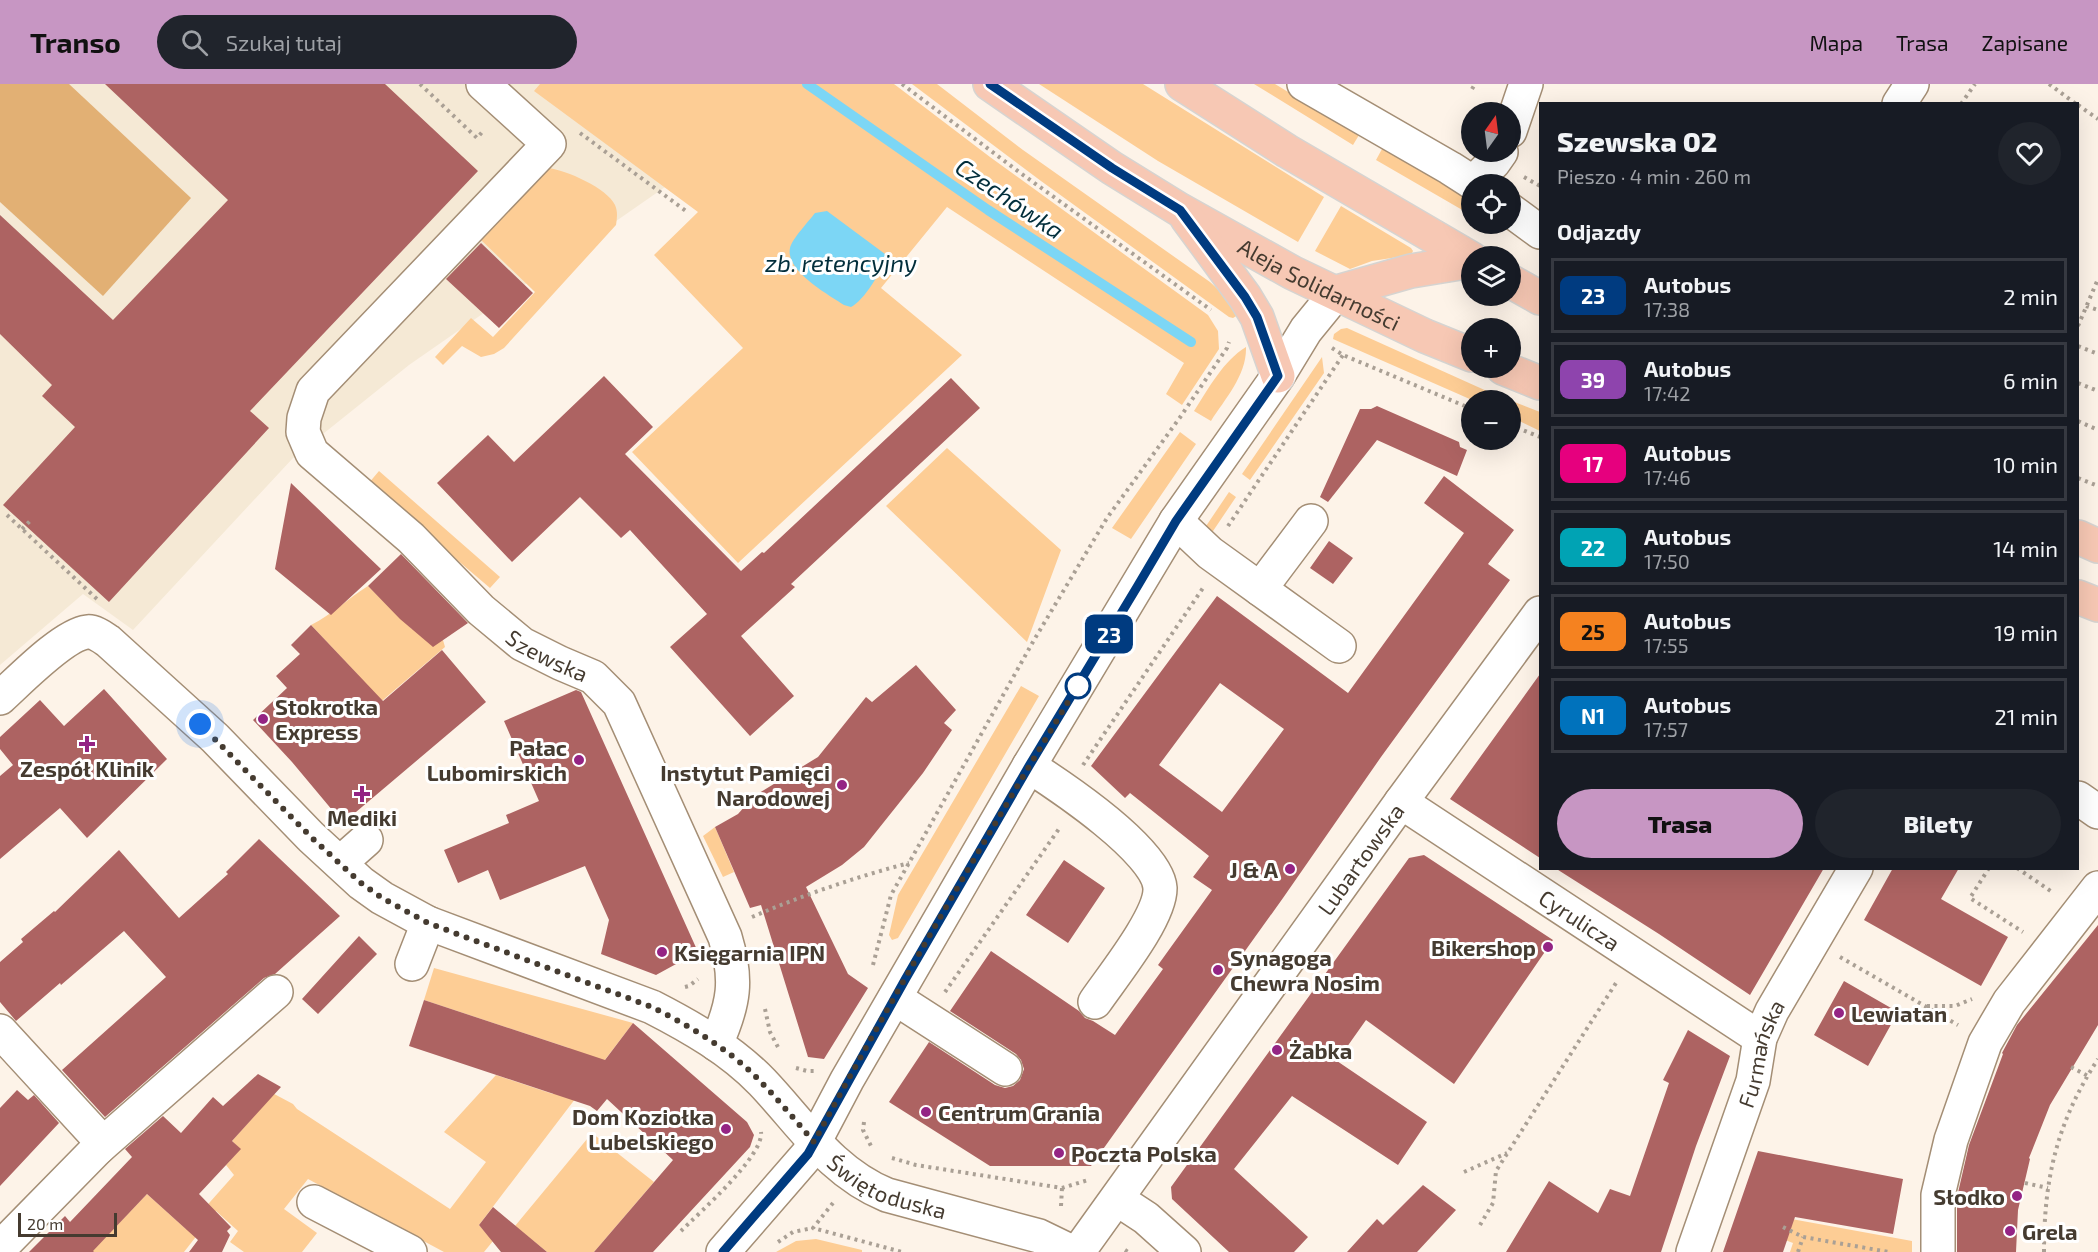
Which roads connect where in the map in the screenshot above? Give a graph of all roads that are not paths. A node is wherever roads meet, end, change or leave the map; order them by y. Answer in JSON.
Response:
{"nodes":[{"id":1,"x":483,"y":84,"type":"edge"},
{"id":2,"x":990,"y":84,"type":"edge"},
{"id":3,"x":1182,"y":84,"type":"edge"},
{"id":4,"x":1304,"y":84,"type":"edge"},
{"id":5,"x":1526,"y":84,"type":"edge"},
{"id":6,"x":1912,"y":84,"type":"edge"},
{"id":7,"x":1520,"y":102,"type":"edge"},
{"id":8,"x":1900,"y":102,"type":"edge"},
{"id":9,"x":1494,"y":162,"type":"edge"},
{"id":10,"x":1483,"y":174,"type":"edge"},
{"id":11,"x":1461,"y":175,"type":"edge"},
{"id":12,"x":1180,"y":210,"type":"junction"},
{"id":13,"x":1521,"y":218,"type":"edge"},
{"id":14,"x":1539,"y":231,"type":"edge"},
{"id":15,"x":1461,"y":254,"type":"edge"},
{"id":16,"x":1461,"y":262,"type":"edge"},
{"id":17,"x":1521,"y":287,"type":"edge"},
{"id":18,"x":1337,"y":292,"type":"junction"},
{"id":19,"x":1539,"y":297,"type":"edge"},
{"id":20,"x":1461,"y":351,"type":"edge"},
{"id":21,"x":1521,"y":375,"type":"edge"},
{"id":22,"x":1278,"y":376,"type":"junction"},
{"id":23,"x":1539,"y":383,"type":"edge"},
{"id":24,"x":1176,"y":521,"type":"junction"},
{"id":25,"x":1311,"y":521,"type":"dead end"},
{"id":26,"x":2079,"y":537,"type":"edge"},
{"id":27,"x":2098,"y":546,"type":"edge"},
{"id":28,"x":1260,"y":590,"type":"junction"},
{"id":29,"x":2079,"y":597,"type":"edge"},
{"id":30,"x":2098,"y":605,"type":"edge"},
{"id":31,"x":1539,"y":614,"type":"edge"},
{"id":32,"x":1339,"y":646,"type":"dead end"},
{"id":33,"x":0,"y":698,"type":"edge"},
{"id":34,"x":1029,"y":766,"type":"junction"},
{"id":35,"x":2079,"y":799,"type":"edge"},
{"id":36,"x":1401,"y":802,"type":"junction"},
{"id":37,"x":2098,"y":812,"type":"edge"},
{"id":38,"x":366,"y":840,"type":"dead end"},
{"id":39,"x":340,"y":864,"type":"junction"},
{"id":40,"x":1855,"y":870,"type":"edge"},
{"id":41,"x":2098,"y":888,"type":"edge"},
{"id":42,"x":428,"y":923,"type":"junction"},
{"id":43,"x":412,"y":964,"type":"dead end"},
{"id":44,"x":276,"y":992,"type":"dead end"},
{"id":45,"x":895,"y":998,"type":"junction"},
{"id":46,"x":1095,"y":1002,"type":"dead end"},
{"id":47,"x":0,"y":1031,"type":"edge"},
{"id":48,"x":1760,"y":1038,"type":"junction"},
{"id":49,"x":716,"y":1044,"type":"junction"},
{"id":50,"x":1005,"y":1069,"type":"dead end"},
{"id":51,"x":814,"y":1142,"type":"junction"},
{"id":52,"x":98,"y":1148,"type":"junction"},
{"id":53,"x":1117,"y":1199,"type":"junction"},
{"id":54,"x":314,"y":1202,"type":"dead end"},
{"id":55,"x":0,"y":1248,"type":"edge"},
{"id":56,"x":410,"y":1252,"type":"edge"},
{"id":57,"x":723,"y":1252,"type":"edge"},
{"id":58,"x":1072,"y":1252,"type":"edge"},
{"id":59,"x":1078,"y":1252,"type":"edge"},
{"id":60,"x":1184,"y":1252,"type":"edge"},
{"id":61,"x":1693,"y":1252,"type":"edge"},
{"id":62,"x":1938,"y":1252,"type":"edge"}],
"edges":[{"from":1,"to":49,"type":"street","name":"Szewska"},
{"from":2,"to":12,"type":"main road","name":"Aleja Solidarności"},
{"from":3,"to":15,"type":"main road"},
{"from":4,"to":11,"type":"street"},
{"from":5,"to":7,"type":"street"},
{"from":6,"to":8,"type":"street"},
{"from":9,"to":10,"type":"street"},
{"from":12,"to":18,"type":"main road","name":"Aleja Solidarności"},
{"from":12,"to":22,"type":"main road"},
{"from":13,"to":14,"type":"street"},
{"from":16,"to":18,"type":"main road"},
{"from":17,"to":19,"type":"main road"},
{"from":18,"to":20,"type":"main road","name":"Aleja Solidarności"},
{"from":18,"to":22,"type":"street"},
{"from":21,"to":23,"type":"main road"},
{"from":22,"to":24,"type":"street"},
{"from":24,"to":28,"type":"street"},
{"from":24,"to":34,"type":"street"},
{"from":25,"to":28,"type":"street"},
{"from":26,"to":27,"type":"main road"},
{"from":28,"to":32,"type":"street"},
{"from":29,"to":30,"type":"main road"},
{"from":31,"to":36,"type":"street","name":"Lubartowska"},
{"from":33,"to":39,"type":"street"},
{"from":34,"to":45,"type":"street"},
{"from":34,"to":46,"type":"street"},
{"from":35,"to":37,"type":"street"},
{"from":36,"to":48,"type":"street","name":"Cyrulicza"},
{"from":36,"to":53,"type":"street","name":"Lubartowska"},
{"from":38,"to":39,"type":"street"},
{"from":39,"to":42,"type":"street"},
{"from":40,"to":48,"type":"street","name":"Furmańska"},
{"from":41,"to":62,"type":"street"},
{"from":42,"to":43,"type":"street"},
{"from":42,"to":49,"type":"street"},
{"from":44,"to":52,"type":"street"},
{"from":45,"to":50,"type":"street"},
{"from":45,"to":51,"type":"street"},
{"from":47,"to":52,"type":"street"},
{"from":48,"to":61,"type":"street","name":"Furmańska"},
{"from":49,"to":51,"type":"street"},
{"from":51,"to":57,"type":"street","name":"Świętoduska"},
{"from":51,"to":58,"type":"street","name":"Świętoduska"},
{"from":52,"to":55,"type":"street"},
{"from":53,"to":59,"type":"street","name":"Lubartowska"},
{"from":53,"to":60,"type":"street"},
{"from":54,"to":56,"type":"street"}]}
